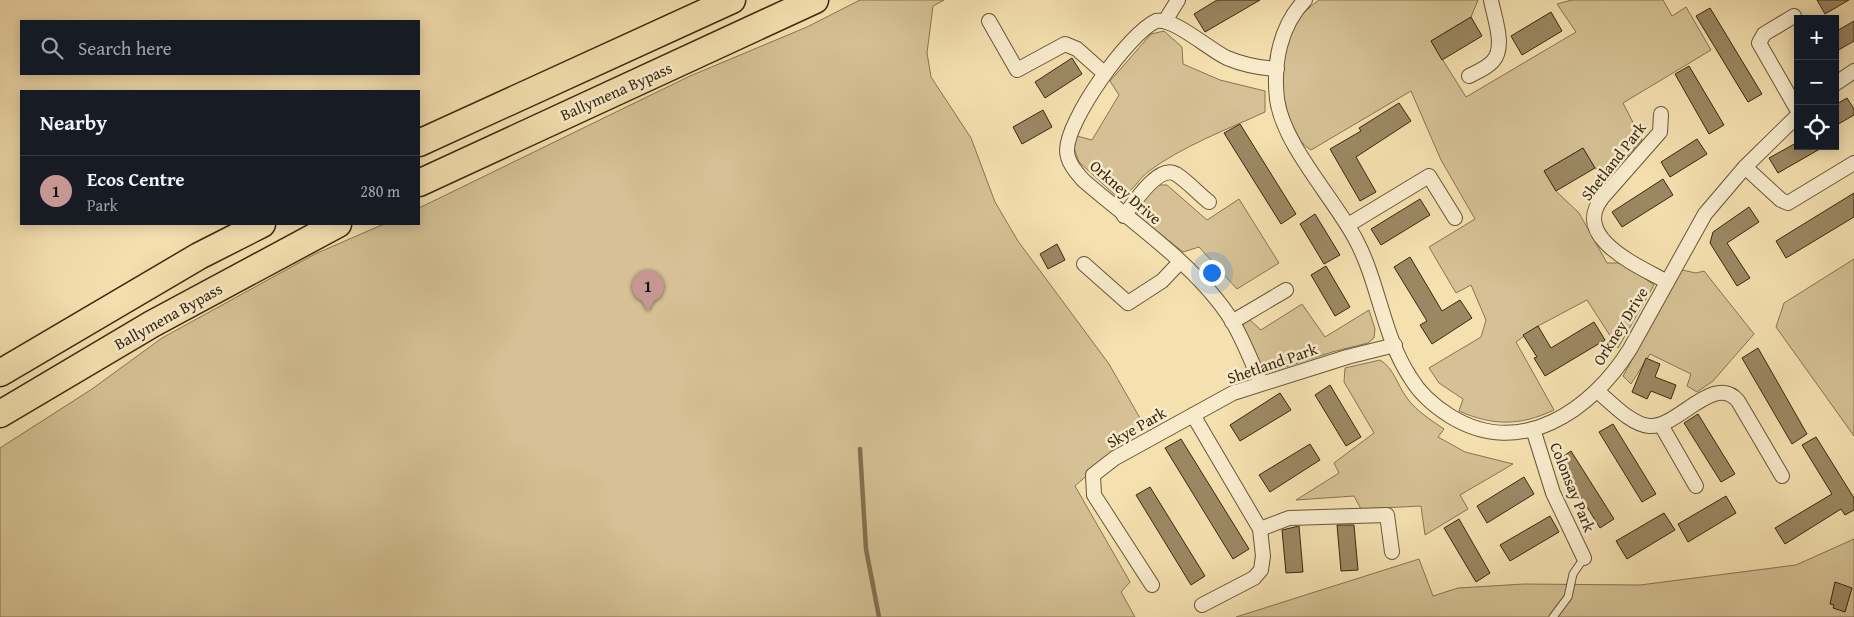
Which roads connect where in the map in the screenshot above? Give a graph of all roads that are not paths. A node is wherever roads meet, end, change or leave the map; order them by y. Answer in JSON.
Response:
{"nodes":[{"id":1,"x":732,"y":0,"type":"edge"},
{"id":2,"x":815,"y":0,"type":"edge"},
{"id":3,"x":1178,"y":0,"type":"edge"},
{"id":4,"x":1305,"y":0,"type":"edge"},
{"id":5,"x":1490,"y":0,"type":"edge"},
{"id":6,"x":1794,"y":16,"type":"dead end"},
{"id":7,"x":989,"y":21,"type":"dead end"},
{"id":8,"x":1165,"y":21,"type":"junction"},
{"id":9,"x":1277,"y":69,"type":"junction"},
{"id":10,"x":1854,"y":71,"type":"edge"},
{"id":11,"x":1104,"y":73,"type":"junction"},
{"id":12,"x":1470,"y":76,"type":"dead end"},
{"id":13,"x":1839,"y":81,"type":"edge"},
{"id":14,"x":1794,"y":106,"type":"edge"},
{"id":15,"x":1661,"y":114,"type":"dead end"},
{"id":16,"x":1794,"y":117,"type":"edge"},
{"id":17,"x":420,"y":143,"type":"edge"},
{"id":18,"x":1854,"y":163,"type":"edge"},
{"id":19,"x":1745,"y":167,"type":"junction"},
{"id":20,"x":420,"y":183,"type":"edge"},
{"id":21,"x":1209,"y":202,"type":"dead end"},
{"id":22,"x":1124,"y":216,"type":"junction"},
{"id":23,"x":1455,"y":218,"type":"dead end"},
{"id":24,"x":260,"y":225,"type":"edge"},
{"id":25,"x":336,"y":225,"type":"edge"},
{"id":26,"x":1348,"y":226,"type":"junction"},
{"id":27,"x":1180,"y":262,"type":"junction"},
{"id":28,"x":1084,"y":264,"type":"dead end"},
{"id":29,"x":1667,"y":282,"type":"junction"},
{"id":30,"x":1286,"y":290,"type":"dead end"},
{"id":31,"x":1232,"y":322,"type":"junction"},
{"id":32,"x":1395,"y":345,"type":"junction"},
{"id":33,"x":0,"y":373,"type":"edge"},
{"id":34,"x":1261,"y":384,"type":"junction"},
{"id":35,"x":1597,"y":391,"type":"junction"},
{"id":36,"x":0,"y":414,"type":"edge"},
{"id":37,"x":1193,"y":415,"type":"junction"},
{"id":38,"x":1661,"y":425,"type":"junction"},
{"id":39,"x":1533,"y":429,"type":"junction"},
{"id":40,"x":1782,"y":476,"type":"dead end"},
{"id":41,"x":1696,"y":486,"type":"dead end"},
{"id":42,"x":1260,"y":529,"type":"junction"},
{"id":43,"x":1392,"y":552,"type":"dead end"},
{"id":44,"x":1584,"y":558,"type":"joint"},
{"id":45,"x":1152,"y":585,"type":"dead end"},
{"id":46,"x":1202,"y":605,"type":"dead end"},
{"id":47,"x":1553,"y":617,"type":"edge"}],
"edges":[{"from":1,"to":17,"type":"highway"},
{"from":2,"to":20,"type":"highway","name":"Ballymena Bypass"},
{"from":3,"to":8,"type":"street"},
{"from":4,"to":9,"type":"street"},
{"from":5,"to":12,"type":"street"},
{"from":6,"to":14,"type":"street"},
{"from":7,"to":11,"type":"street"},
{"from":8,"to":9,"type":"street"},
{"from":8,"to":11,"type":"street","name":"Orkney Drive"},
{"from":9,"to":26,"type":"street","name":"Orkney Drive"},
{"from":10,"to":13,"type":"street"},
{"from":11,"to":22,"type":"street","name":"Orkney Drive"},
{"from":15,"to":29,"type":"street","name":"Shetland Park"},
{"from":16,"to":19,"type":"street","name":"Orkney Drive"},
{"from":18,"to":19,"type":"street"},
{"from":19,"to":29,"type":"street","name":"Orkney Drive"},
{"from":21,"to":22,"type":"street"},
{"from":22,"to":27,"type":"street","name":"Orkney Drive"},
{"from":23,"to":26,"type":"street"},
{"from":24,"to":33,"type":"highway"},
{"from":25,"to":36,"type":"highway","name":"Ballymena Bypass"},
{"from":26,"to":32,"type":"street","name":"Orkney Drive"},
{"from":27,"to":28,"type":"street"},
{"from":27,"to":31,"type":"street","name":"Orkney Drive"},
{"from":29,"to":35,"type":"street","name":"Orkney Drive"},
{"from":30,"to":31,"type":"street"},
{"from":31,"to":34,"type":"street","name":"Orkney Drive"},
{"from":32,"to":34,"type":"street","name":"Shetland Park"},
{"from":32,"to":39,"type":"street","name":"Orkney Drive"},
{"from":34,"to":37,"type":"street","name":"Shetland Park"},
{"from":35,"to":38,"type":"street"},
{"from":35,"to":39,"type":"street","name":"Orkney Drive"},
{"from":37,"to":42,"type":"street"},
{"from":37,"to":45,"type":"street","name":"Skye Park"},
{"from":38,"to":40,"type":"street"},
{"from":38,"to":41,"type":"street"},
{"from":39,"to":44,"type":"street","name":"Colonsay Park"},
{"from":42,"to":43,"type":"street"},
{"from":42,"to":46,"type":"street"},
{"from":44,"to":47,"type":"lane"}]}
